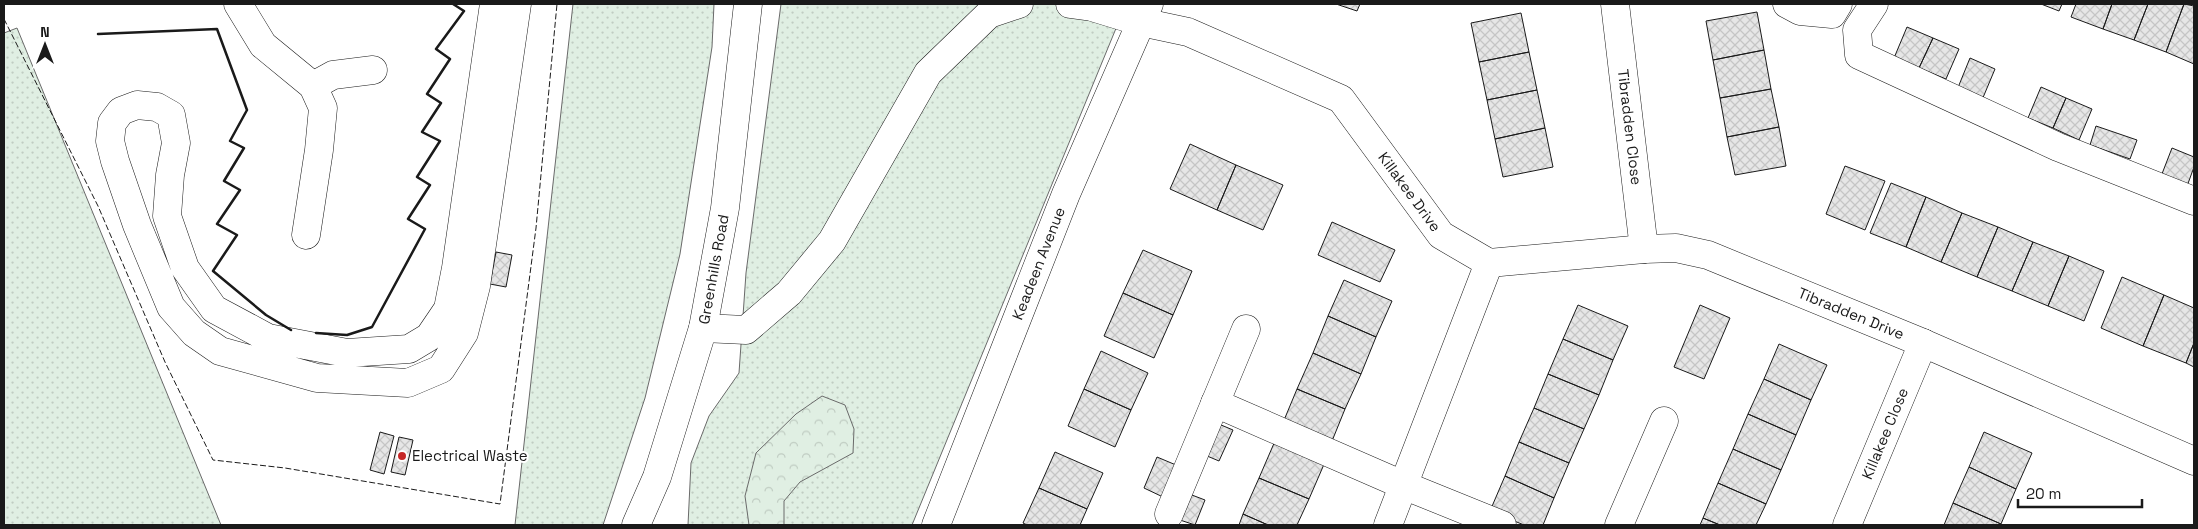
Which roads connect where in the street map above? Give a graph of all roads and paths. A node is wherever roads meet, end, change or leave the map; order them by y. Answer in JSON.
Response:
{"nodes":[{"id":1,"x":238,"y":4,"type":"edge"},
{"id":2,"x":494,"y":4,"type":"edge"},
{"id":3,"x":517,"y":4,"type":"edge"},
{"id":4,"x":748,"y":4,"type":"edge"},
{"id":5,"x":1019,"y":4,"type":"edge"},
{"id":6,"x":1070,"y":4,"type":"edge"},
{"id":7,"x":1615,"y":4,"type":"edge"},
{"id":8,"x":1787,"y":4,"type":"edge"},
{"id":9,"x":1838,"y":4,"type":"edge"},
{"id":10,"x":1874,"y":4,"type":"edge"},
{"id":11,"x":1145,"y":13,"type":"edge"},
{"id":12,"x":373,"y":70,"type":"dead end"},
{"id":13,"x":313,"y":86,"type":"junction"},
{"id":14,"x":2194,"y":201,"type":"edge"},
{"id":15,"x":306,"y":235,"type":"dead end"},
{"id":16,"x":1644,"y":249,"type":"junction"},
{"id":17,"x":1489,"y":263,"type":"junction"},
{"id":18,"x":703,"y":328,"type":"junction"},
{"id":19,"x":1246,"y":329,"type":"dead end"},
{"id":20,"x":1923,"y":343,"type":"junction"},
{"id":21,"x":1215,"y":402,"type":"junction"},
{"id":22,"x":1664,"y":420,"type":"dead end"},
{"id":23,"x":2194,"y":461,"type":"edge"},
{"id":24,"x":1403,"y":486,"type":"junction"},
{"id":25,"x":1169,"y":514,"type":"dead end"},
{"id":26,"x":636,"y":525,"type":"edge"},
{"id":27,"x":936,"y":525,"type":"edge"},
{"id":28,"x":1388,"y":525,"type":"edge"},
{"id":29,"x":1502,"y":525,"type":"edge"},
{"id":30,"x":1619,"y":525,"type":"edge"},
{"id":31,"x":1847,"y":525,"type":"edge"}],
"edges":[{"from":1,"to":13,"type":"street"},
{"from":2,"to":3,"type":"street"},
{"from":4,"to":18,"type":"street","name":"Greenhills Road"},
{"from":5,"to":18,"type":"street"},
{"from":6,"to":11,"type":"street","name":"Killakee Drive"},
{"from":7,"to":16,"type":"street","name":"Tibradden Close"},
{"from":8,"to":9,"type":"street"},
{"from":10,"to":14,"type":"street"},
{"from":11,"to":17,"type":"street","name":"Killakee Drive"},
{"from":11,"to":27,"type":"street","name":"Keadeen Avenue"},
{"from":12,"to":13,"type":"street"},
{"from":13,"to":15,"type":"street"},
{"from":16,"to":17,"type":"street","name":"Tibradden Drive"},
{"from":16,"to":20,"type":"street","name":"Tibradden Drive"},
{"from":17,"to":24,"type":"street"},
{"from":18,"to":26,"type":"street","name":"Greenhills Road"},
{"from":19,"to":21,"type":"street"},
{"from":20,"to":23,"type":"street","name":"Tibradden Drive"},
{"from":20,"to":31,"type":"street","name":"Killakee Close"},
{"from":21,"to":24,"type":"street"},
{"from":21,"to":25,"type":"street"},
{"from":22,"to":30,"type":"street"},
{"from":24,"to":28,"type":"street"},
{"from":24,"to":29,"type":"street"}]}
